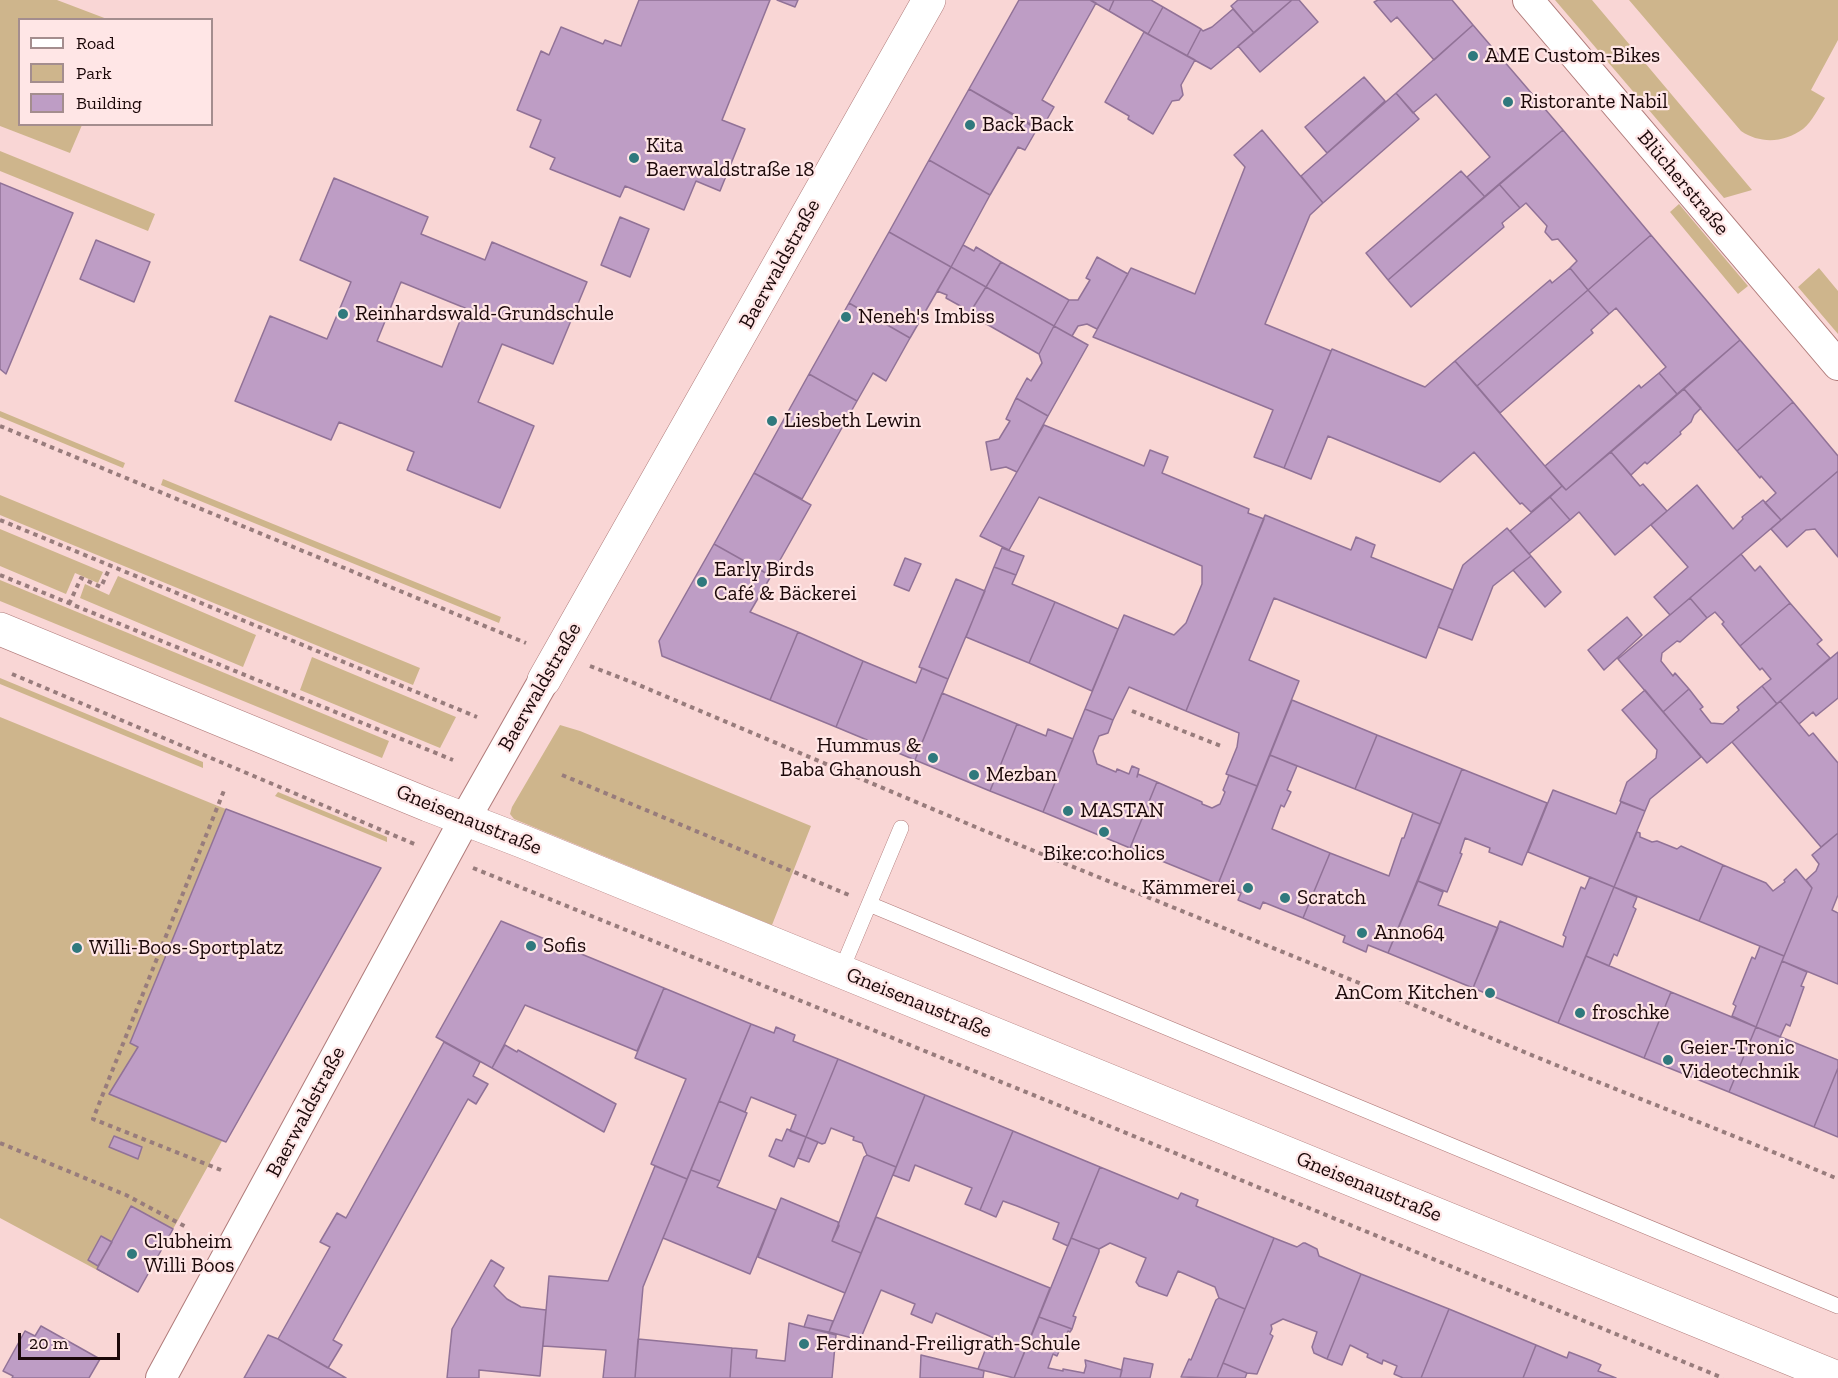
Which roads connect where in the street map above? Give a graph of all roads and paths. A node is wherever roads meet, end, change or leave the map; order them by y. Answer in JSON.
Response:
{"nodes":[{"id":1,"x":928,"y":0,"type":"edge"},
{"id":2,"x":1528,"y":0,"type":"edge"},
{"id":3,"x":1838,"y":365,"type":"edge"},
{"id":4,"x":0,"y":426,"type":"edge"},
{"id":5,"x":0,"y":520,"type":"edge"},
{"id":6,"x":111,"y":565,"type":"junction"},
{"id":7,"x":0,"y":575,"type":"edge"},
{"id":8,"x":69,"y":604,"type":"junction"},
{"id":9,"x":0,"y":629,"type":"edge"},
{"id":10,"x":506,"y":635,"type":"dead end"},
{"id":11,"x":11,"y":673,"type":"dead end"},
{"id":12,"x":544,"y":680,"type":"joint"},
{"id":13,"x":634,"y":683,"type":"dead end"},
{"id":14,"x":1132,"y":711,"type":"dead end"},
{"id":15,"x":477,"y":717,"type":"dead end"},
{"id":16,"x":1221,"y":746,"type":"dead end"},
{"id":17,"x":453,"y":760,"type":"dead end"},
{"id":18,"x":562,"y":775,"type":"dead end"},
{"id":19,"x":225,"y":788,"type":"dead end"},
{"id":20,"x":465,"y":819,"type":"junction"},
{"id":21,"x":901,"y":828,"type":"dead end"},
{"id":22,"x":397,"y":836,"type":"dead end"},
{"id":23,"x":517,"y":887,"type":"dead end"},
{"id":24,"x":869,"y":904,"type":"junction"},
{"id":25,"x":841,"y":971,"type":"junction"},
{"id":26,"x":0,"y":1143,"type":"edge"},
{"id":27,"x":221,"y":1170,"type":"dead end"},
{"id":28,"x":1838,"y":1179,"type":"edge"},
{"id":29,"x":188,"y":1228,"type":"dead end"},
{"id":30,"x":1838,"y":1306,"type":"edge"},
{"id":31,"x":161,"y":1378,"type":"edge"},
{"id":32,"x":1723,"y":1378,"type":"edge"},
{"id":33,"x":1838,"y":1378,"type":"edge"}],
"edges":[{"from":1,"to":12,"type":"main road","name":"Baerwaldstraße"},
{"from":2,"to":3,"type":"street","name":"Blücherstraße"},
{"from":4,"to":10,"type":"path"},
{"from":5,"to":6,"type":"path"},
{"from":6,"to":8,"type":"path"},
{"from":6,"to":15,"type":"path"},
{"from":7,"to":8,"type":"path"},
{"from":8,"to":17,"type":"path"},
{"from":9,"to":20,"type":"main road","name":"Gneisenaustraße"},
{"from":11,"to":22,"type":"path"},
{"from":12,"to":20,"type":"street","name":"Baerwaldstraße"},
{"from":13,"to":28,"type":"path"},
{"from":14,"to":16,"type":"path"},
{"from":18,"to":24,"type":"path"},
{"from":19,"to":27,"type":"path"},
{"from":20,"to":25,"type":"main road","name":"Gneisenaustraße"},
{"from":20,"to":31,"type":"street","name":"Baerwaldstraße"},
{"from":21,"to":24,"type":"lane"},
{"from":23,"to":32,"type":"path"},
{"from":24,"to":25,"type":"lane"},
{"from":24,"to":30,"type":"lane"},
{"from":25,"to":33,"type":"main road","name":"Gneisenaustraße"},
{"from":26,"to":29,"type":"path"}]}
